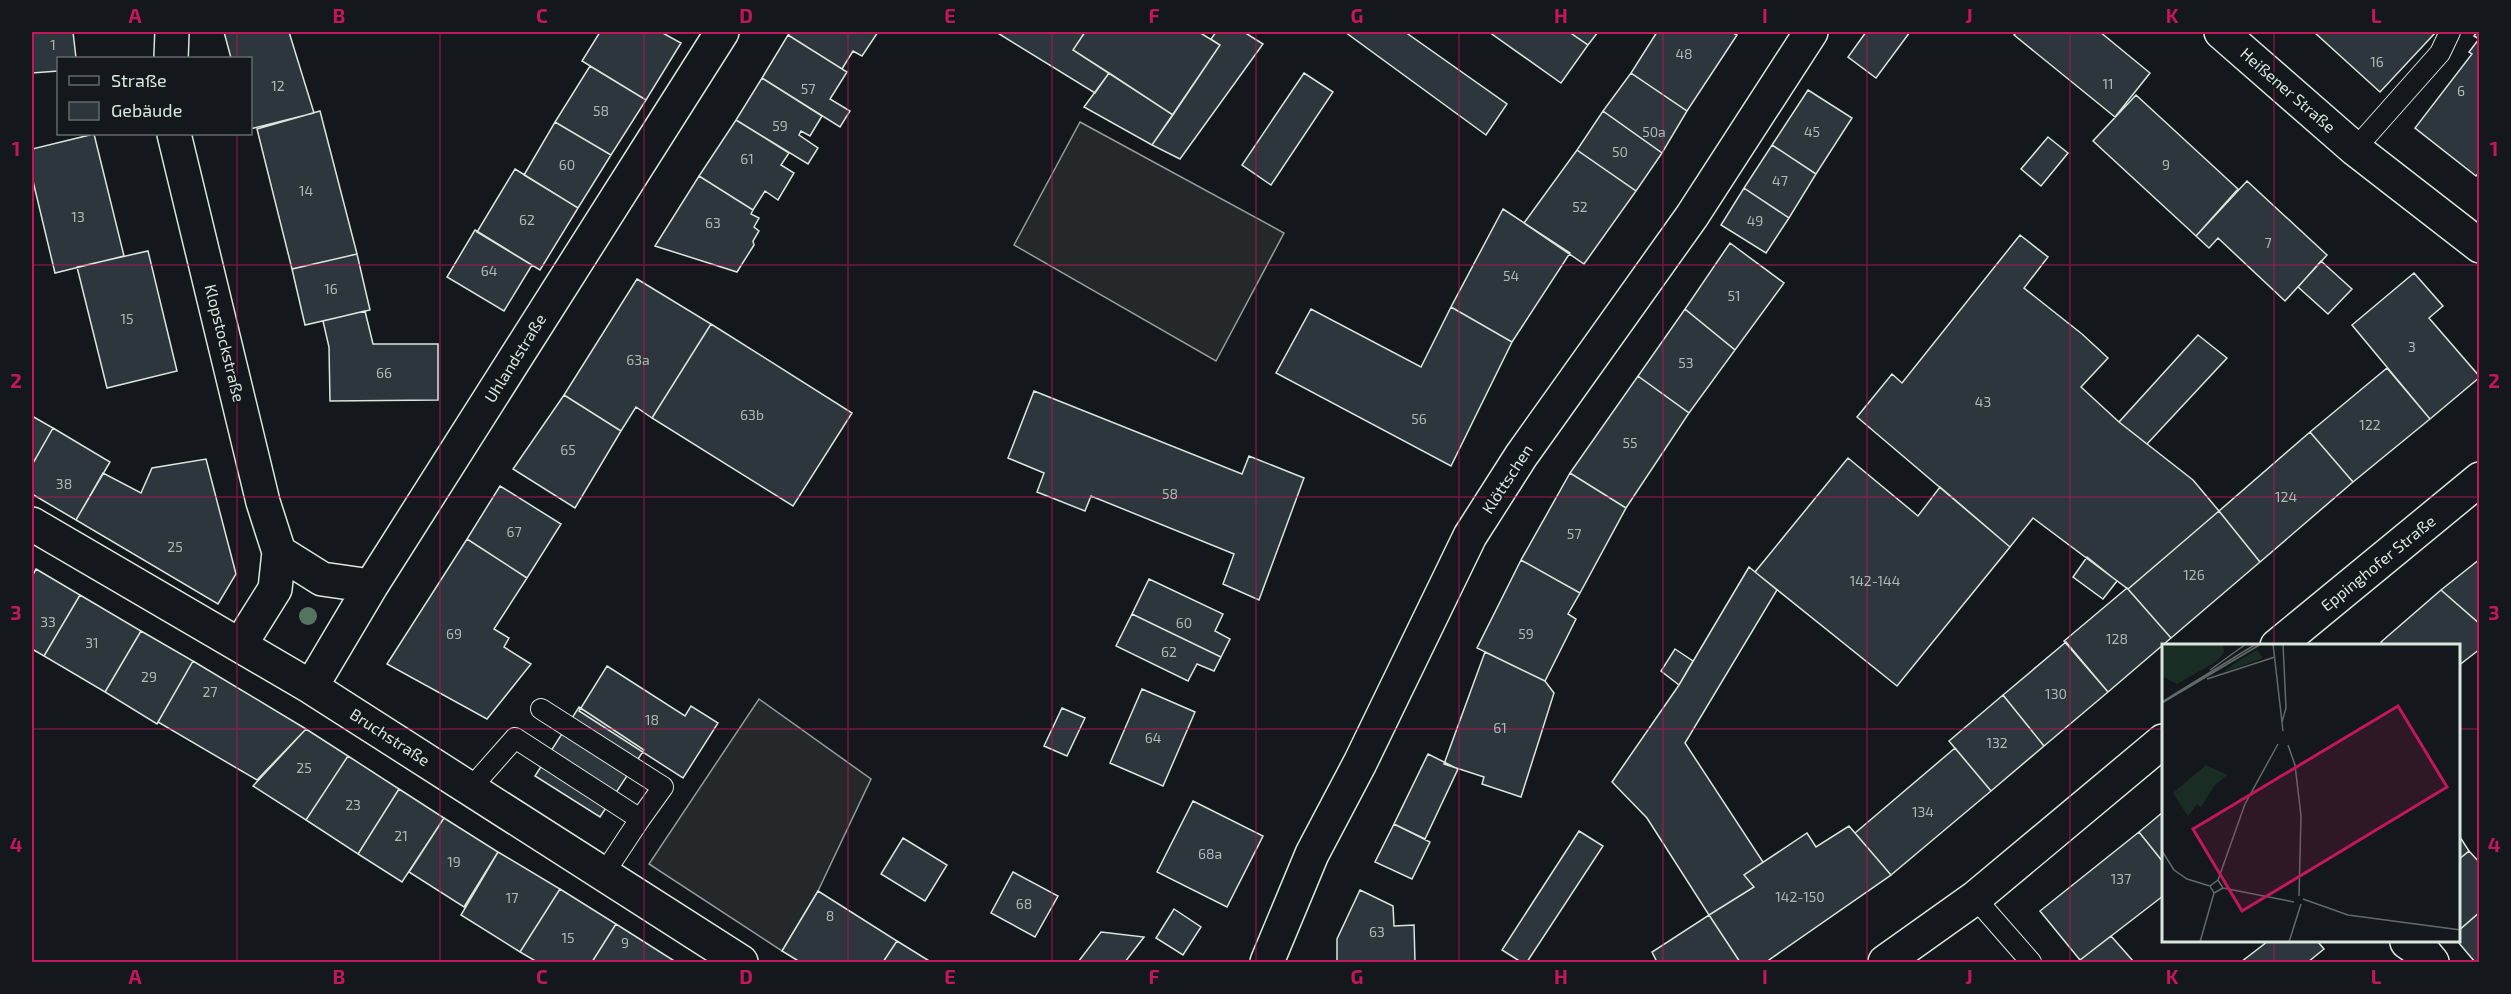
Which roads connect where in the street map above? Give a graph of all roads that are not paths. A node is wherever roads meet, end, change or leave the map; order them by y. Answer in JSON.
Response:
{"nodes":[{"id":1,"x":172,"y":32,"type":"edge"},
{"id":2,"x":722,"y":32,"type":"edge"},
{"id":3,"x":1811,"y":32,"type":"edge"},
{"id":4,"x":2221,"y":32,"type":"edge"},
{"id":5,"x":2450,"y":32,"type":"edge"},
{"id":6,"x":171,"y":57,"type":"edge"},
{"id":7,"x":174,"y":135,"type":"edge"},
{"id":8,"x":2355,"y":149,"type":"junction"},
{"id":9,"x":2480,"y":246,"type":"edge"},
{"id":10,"x":2480,"y":479,"type":"edge"},
{"id":11,"x":32,"y":524,"type":"edge"},
{"id":12,"x":279,"y":552,"type":"junction"},
{"id":13,"x":370,"y":586,"type":"junction"},
{"id":14,"x":2279,"y":644,"type":"edge"},
{"id":15,"x":240,"y":645,"type":"junction"},
{"id":16,"x":311,"y":687,"type":"junction"},
{"id":17,"x":541,"y":709,"type":"dead end"},
{"id":18,"x":2162,"y":742,"type":"edge"},
{"id":19,"x":470,"y":789,"type":"junction"},
{"id":20,"x":640,"y":819,"type":"junction"},
{"id":21,"x":603,"y":875,"type":"junction"},
{"id":22,"x":1975,"y":898,"type":"junction"},
{"id":23,"x":2408,"y":943,"type":"edge"},
{"id":24,"x":741,"y":963,"type":"edge"},
{"id":25,"x":1267,"y":963,"type":"edge"},
{"id":26,"x":1885,"y":963,"type":"edge"},
{"id":27,"x":2031,"y":963,"type":"edge"},
{"id":28,"x":2432,"y":963,"type":"edge"}],
"edges":[{"from":1,"to":6,"type":"street"},
{"from":2,"to":13,"type":"street","name":"Uhlandstraße"},
{"from":3,"to":25,"type":"street","name":"Klöttschen"},
{"from":4,"to":8,"type":"street","name":"Heißener Straße"},
{"from":5,"to":8,"type":"lane"},
{"from":7,"to":12,"type":"street","name":"Klopstockstraße"},
{"from":8,"to":9,"type":"street","name":"Heißener Straße"},
{"from":10,"to":14,"type":"street","name":"Eppinghofer Straße"},
{"from":11,"to":15,"type":"street","name":"Bruchstraße"},
{"from":12,"to":13,"type":"street"},
{"from":12,"to":15,"type":"street","name":"Klopstockstraße"},
{"from":13,"to":16,"type":"street","name":"Uhlandstraße"},
{"from":15,"to":16,"type":"street","name":"Bruchstraße"},
{"from":16,"to":19,"type":"street","name":"Bruchstraße"},
{"from":17,"to":20,"type":"lane"},
{"from":18,"to":22,"type":"street"},
{"from":19,"to":20,"type":"lane"},
{"from":19,"to":21,"type":"street","name":"Bruchstraße"},
{"from":20,"to":21,"type":"lane"},
{"from":21,"to":24,"type":"street","name":"Bruchstraße"},
{"from":22,"to":26,"type":"street"},
{"from":22,"to":27,"type":"lane"},
{"from":23,"to":28,"type":"street"}]}
